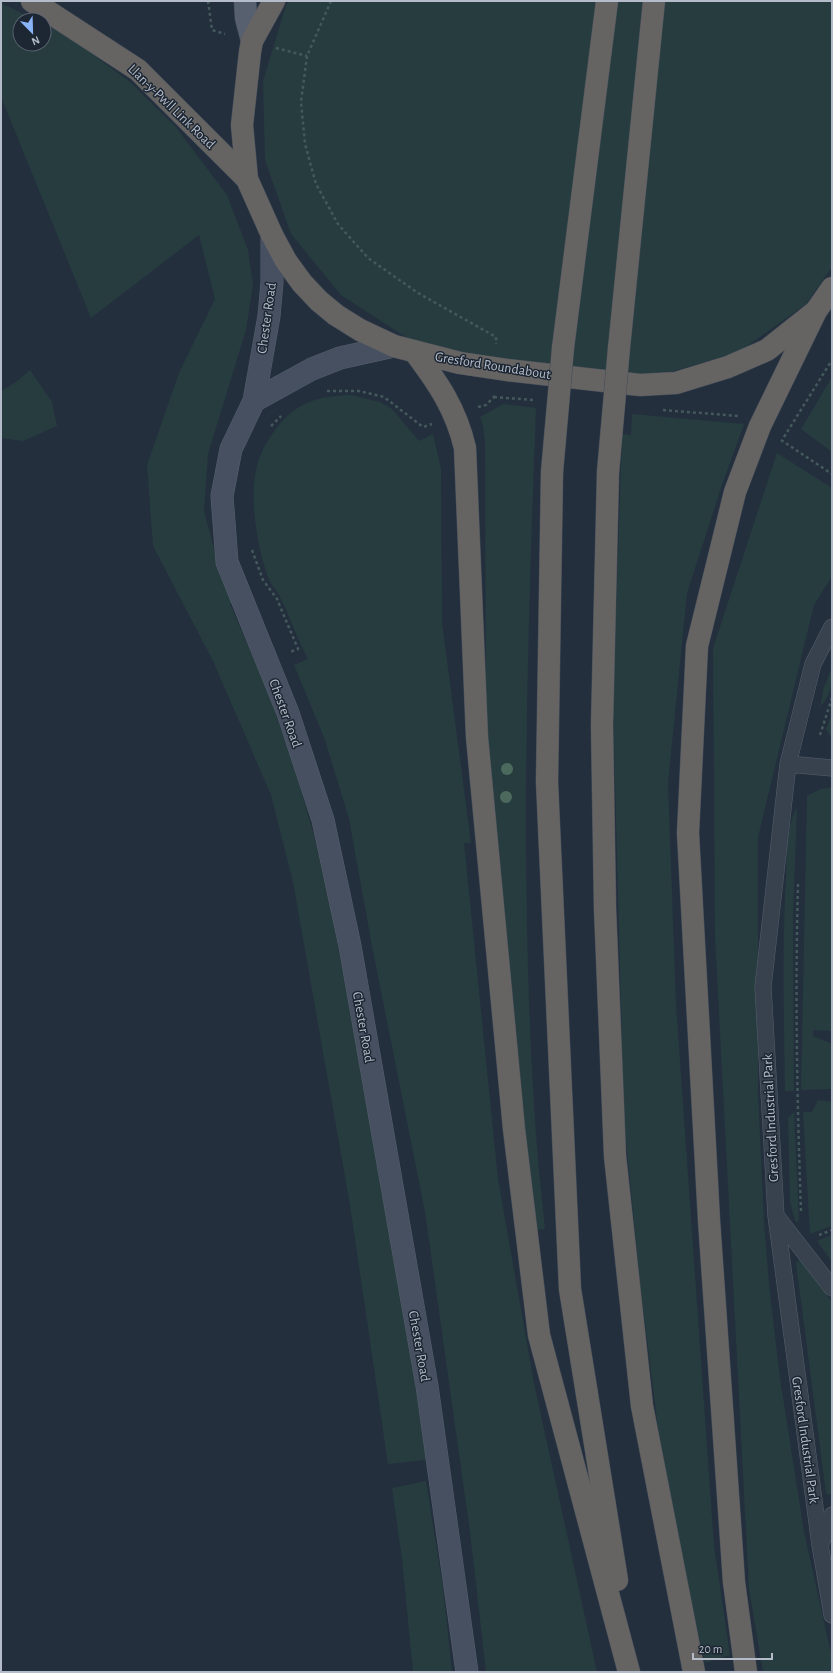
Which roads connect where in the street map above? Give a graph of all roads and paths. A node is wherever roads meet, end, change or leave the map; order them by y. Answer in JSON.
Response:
{"nodes":[{"id":1,"x":32,"y":1,"type":"edge"},
{"id":2,"x":245,"y":1,"type":"edge"},
{"id":3,"x":274,"y":1,"type":"edge"},
{"id":4,"x":331,"y":1,"type":"edge"},
{"id":5,"x":607,"y":1,"type":"edge"},
{"id":6,"x":654,"y":1,"type":"edge"},
{"id":7,"x":252,"y":41,"type":"junction"},
{"id":8,"x":247,"y":179,"type":"junction"},
{"id":9,"x":272,"y":235,"type":"junction"},
{"id":10,"x":832,"y":288,"type":"edge"},
{"id":11,"x":816,"y":311,"type":"junction"},
{"id":12,"x":404,"y":349,"type":"junction"},
{"id":13,"x":832,"y":360,"type":"edge"},
{"id":14,"x":495,"y":369,"type":"junction"},
{"id":15,"x":321,"y":393,"type":"dead end"},
{"id":16,"x":494,"y":397,"type":"junction"},
{"id":17,"x":534,"y":400,"type":"dead end"},
{"id":18,"x":254,"y":401,"type":"junction"},
{"id":19,"x":659,"y":410,"type":"dead end"},
{"id":20,"x":283,"y":414,"type":"dead end"},
{"id":21,"x":455,"y":415,"type":"junction"},
{"id":22,"x":760,"y":426,"type":"junction"},
{"id":23,"x":267,"y":430,"type":"dead end"},
{"id":24,"x":782,"y":441,"type":"junction"},
{"id":25,"x":832,"y":474,"type":"edge"},
{"id":26,"x":250,"y":544,"type":"dead end"},
{"id":27,"x":832,"y":627,"type":"edge"},
{"id":28,"x":268,"y":662,"type":"junction"},
{"id":29,"x":832,"y":698,"type":"edge"},
{"id":30,"x":788,"y":764,"type":"junction"},
{"id":31,"x":810,"y":766,"type":"junction"},
{"id":32,"x":832,"y":768,"type":"edge"},
{"id":33,"x":798,"y":882,"type":"dead end"},
{"id":34,"x":776,"y":1216,"type":"junction"},
{"id":35,"x":801,"y":1218,"type":"dead end"},
{"id":36,"x":832,"y":1230,"type":"edge"},
{"id":37,"x":818,"y":1236,"type":"dead end"},
{"id":38,"x":832,"y":1288,"type":"edge"},
{"id":39,"x":832,"y":1515,"type":"edge"},
{"id":40,"x":820,"y":1545,"type":"junction"},
{"id":41,"x":832,"y":1615,"type":"edge"},
{"id":42,"x":467,"y":1672,"type":"edge"},
{"id":43,"x":631,"y":1672,"type":"edge"},
{"id":44,"x":694,"y":1672,"type":"edge"},
{"id":45,"x":746,"y":1672,"type":"edge"}],
"edges":[{"from":1,"to":8,"type":"highway","name":"Llan-y-Pwll Link Road"},
{"from":2,"to":7,"type":"main road"},
{"from":3,"to":7,"type":"highway","name":"Gresford Roundabout"},
{"from":4,"to":14,"type":"path"},
{"from":5,"to":43,"type":"highway","bridge":true},
{"from":6,"to":44,"type":"highway","bridge":true},
{"from":7,"to":8,"type":"highway","name":"Gresford Roundabout"},
{"from":8,"to":9,"type":"highway","name":"Gresford Roundabout"},
{"from":9,"to":12,"type":"highway","name":"Gresford Roundabout"},
{"from":9,"to":18,"type":"main road","name":"Chester Road"},
{"from":10,"to":11,"type":"highway","name":"Gresford Roundabout"},
{"from":11,"to":14,"type":"highway","name":"Gresford Roundabout"},
{"from":11,"to":22,"type":"highway"},
{"from":12,"to":14,"type":"highway","name":"Gresford Roundabout"},
{"from":12,"to":18,"type":"main road"},
{"from":12,"to":21,"type":"highway"},
{"from":13,"to":24,"type":"path"},
{"from":14,"to":16,"type":"path"},
{"from":15,"to":21,"type":"path"},
{"from":16,"to":17,"type":"path"},
{"from":16,"to":21,"type":"path"},
{"from":18,"to":28,"type":"main road","name":"Chester Road"},
{"from":19,"to":22,"type":"path"},
{"from":20,"to":23,"type":"path"},
{"from":21,"to":43,"type":"highway"},
{"from":22,"to":24,"type":"path"},
{"from":22,"to":45,"type":"highway"},
{"from":24,"to":25,"type":"path"},
{"from":26,"to":28,"type":"path"},
{"from":27,"to":30,"type":"lane","name":"Gresford Industrial Park"},
{"from":28,"to":42,"type":"main road","name":"Chester Road"},
{"from":29,"to":31,"type":"path"},
{"from":30,"to":31,"type":"lane"},
{"from":30,"to":34,"type":"lane","name":"Gresford Industrial Park"},
{"from":31,"to":32,"type":"lane"},
{"from":33,"to":35,"type":"path"},
{"from":34,"to":38,"type":"lane"},
{"from":34,"to":40,"type":"lane","name":"Gresford Industrial Park"},
{"from":36,"to":37,"type":"path"},
{"from":39,"to":40,"type":"lane"},
{"from":40,"to":41,"type":"lane","name":"Gresford Industrial Park"}]}
